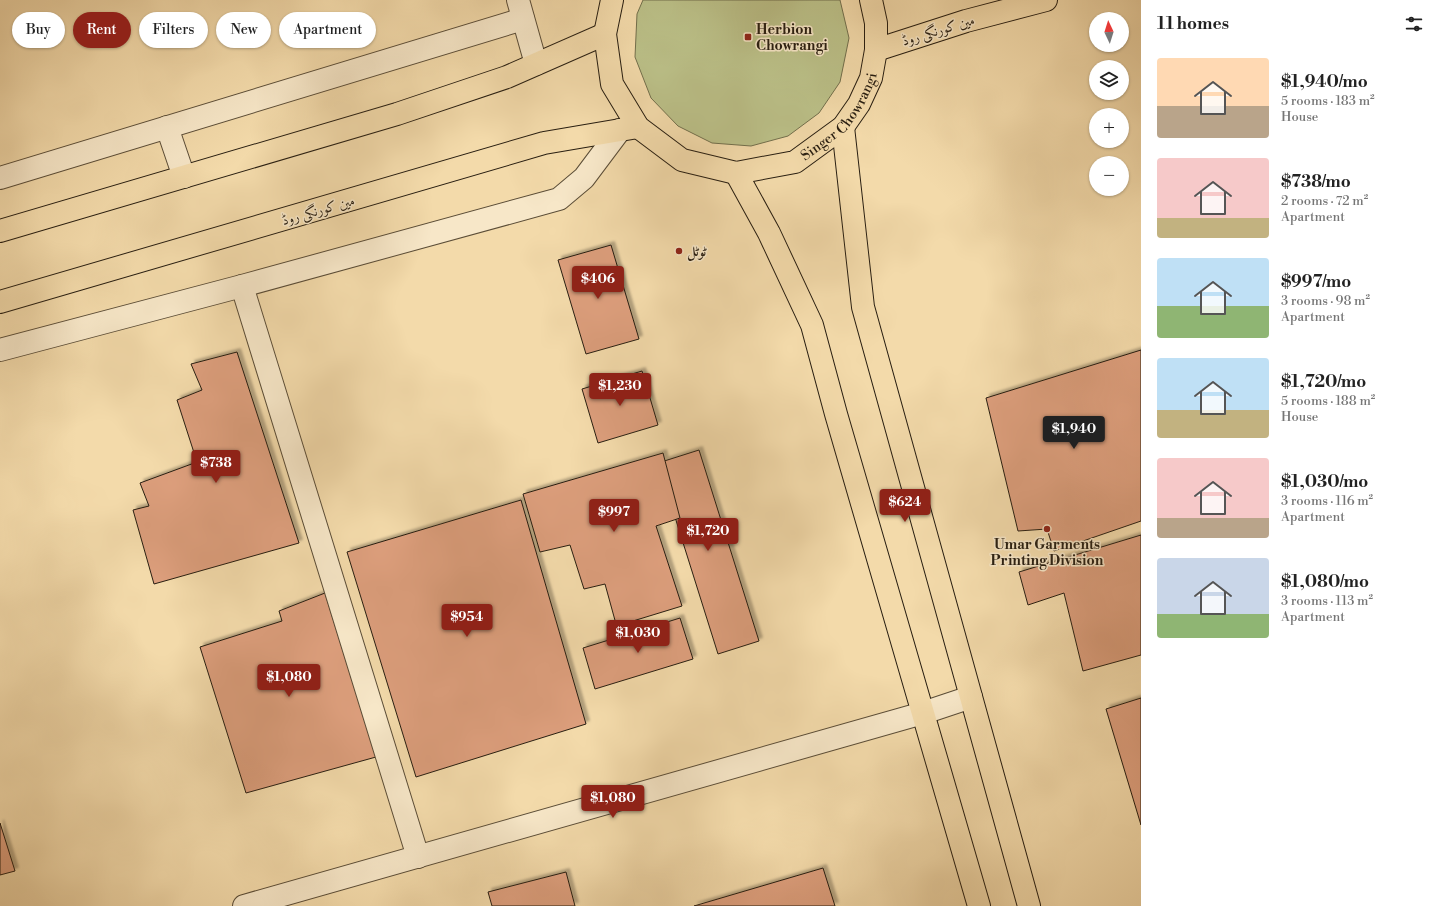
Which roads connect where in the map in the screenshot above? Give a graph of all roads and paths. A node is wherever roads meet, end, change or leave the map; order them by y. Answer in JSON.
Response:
{"nodes":[{"id":1,"x":612,"y":0,"type":"edge"},
{"id":2,"x":871,"y":0,"type":"edge"},
{"id":3,"x":1046,"y":0,"type":"edge"},
{"id":4,"x":520,"y":9,"type":"edge"},
{"id":5,"x":605,"y":34,"type":"junction"},
{"id":6,"x":876,"y":50,"type":"junction"},
{"id":7,"x":536,"y":64,"type":"junction"},
{"id":8,"x":167,"y":127,"type":"junction"},
{"id":9,"x":843,"y":127,"type":"junction"},
{"id":10,"x":629,"y":128,"type":"junction"},
{"id":11,"x":736,"y":173,"type":"junction"},
{"id":12,"x":184,"y":177,"type":"junction"},
{"id":13,"x":0,"y":178,"type":"edge"},
{"id":14,"x":0,"y":231,"type":"edge"},
{"id":15,"x":242,"y":286,"type":"junction"},
{"id":16,"x":0,"y":302,"type":"edge"},
{"id":17,"x":0,"y":350,"type":"edge"},
{"id":18,"x":971,"y":697,"type":"junction"},
{"id":19,"x":923,"y":713,"type":"junction"},
{"id":20,"x":418,"y":857,"type":"junction"},
{"id":21,"x":256,"y":904,"type":"edge"},
{"id":22,"x":979,"y":906,"type":"edge"},
{"id":23,"x":1029,"y":906,"type":"edge"}],
"edges":[{"from":1,"to":5,"type":"main road","name":"Singer Chowrangi"},
{"from":2,"to":6,"type":"main road","name":"Singer Chowrangi"},
{"from":3,"to":6,"type":"main road","name":"مین کورنگی روڈ"},
{"from":4,"to":7,"type":"street"},
{"from":4,"to":8,"type":"street"},
{"from":5,"to":7,"type":"main road"},
{"from":5,"to":10,"type":"main road","name":"Singer Chowrangi"},
{"from":6,"to":9,"type":"main road","name":"Singer Chowrangi"},
{"from":7,"to":12,"type":"main road"},
{"from":8,"to":12,"type":"street"},
{"from":8,"to":13,"type":"street"},
{"from":9,"to":11,"type":"main road","name":"Singer Chowrangi"},
{"from":9,"to":18,"type":"main road"},
{"from":10,"to":11,"type":"main road","name":"Singer Chowrangi"},
{"from":10,"to":15,"type":"street"},
{"from":10,"to":16,"type":"main road","name":"مین کورنگی روڈ"},
{"from":11,"to":19,"type":"main road"},
{"from":12,"to":14,"type":"main road"},
{"from":15,"to":17,"type":"street"},
{"from":15,"to":20,"type":"street"},
{"from":18,"to":19,"type":"street"},
{"from":18,"to":23,"type":"main road"},
{"from":19,"to":20,"type":"street"},
{"from":19,"to":22,"type":"main road"},
{"from":20,"to":21,"type":"street"}]}
